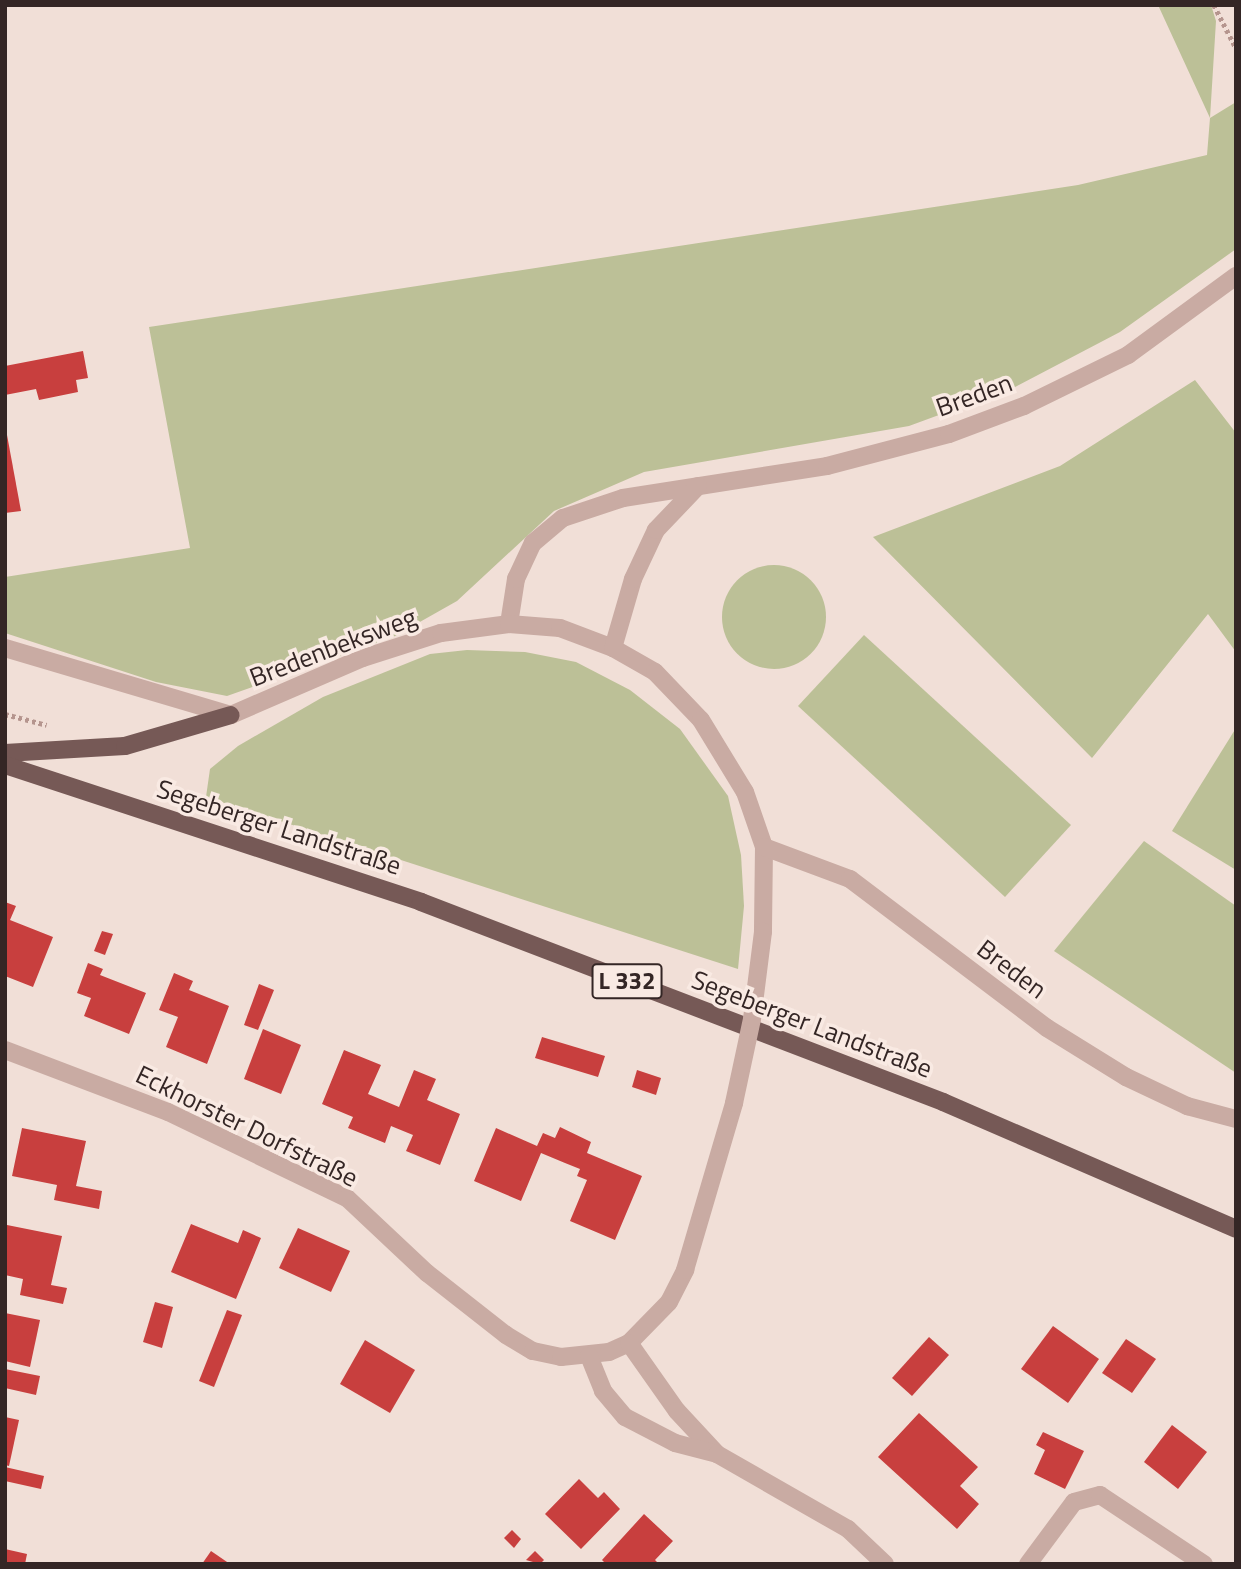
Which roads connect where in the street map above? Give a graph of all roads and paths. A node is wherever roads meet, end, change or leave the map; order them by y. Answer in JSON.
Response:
{"nodes":[{"id":1,"x":1214,"y":5,"type":"edge"},
{"id":2,"x":1236,"y":48,"type":"edge"},
{"id":3,"x":1236,"y":276,"type":"edge"},
{"id":4,"x":698,"y":486,"type":"junction"},
{"id":5,"x":509,"y":624,"type":"junction"},
{"id":6,"x":5,"y":648,"type":"edge"},
{"id":7,"x":613,"y":648,"type":"junction"},
{"id":8,"x":231,"y":715,"type":"junction"},
{"id":9,"x":5,"y":753,"type":"edge"},
{"id":10,"x":5,"y":765,"type":"edge"},
{"id":11,"x":764,"y":847,"type":"junction"},
{"id":12,"x":5,"y":1050,"type":"edge"},
{"id":13,"x":1236,"y":1119,"type":"edge"},
{"id":14,"x":1236,"y":1229,"type":"edge"},
{"id":15,"x":629,"y":1343,"type":"junction"},
{"id":16,"x":589,"y":1356,"type":"junction"},
{"id":17,"x":717,"y":1454,"type":"junction"},
{"id":18,"x":885,"y":1564,"type":"edge"},
{"id":19,"x":1028,"y":1564,"type":"edge"},
{"id":20,"x":1204,"y":1564,"type":"edge"}],
"edges":[{"from":1,"to":2,"type":"path"},
{"from":3,"to":4,"type":"street","name":"Breden"},
{"from":4,"to":5,"type":"street","name":"Breden"},
{"from":4,"to":7,"type":"street"},
{"from":5,"to":7,"type":"street","name":"Bredenbeksweg"},
{"from":5,"to":8,"type":"street","name":"Bredenbeksweg"},
{"from":6,"to":8,"type":"street"},
{"from":7,"to":11,"type":"street","name":"Bredenbeksweg"},
{"from":8,"to":9,"type":"main road"},
{"from":10,"to":14,"type":"main road","name":"Segeberger Landstraße","number":"L 332"},
{"from":11,"to":13,"type":"street","name":"Breden"},
{"from":11,"to":15,"type":"street","name":"Bredenbeksweg","bridge":true},
{"from":12,"to":16,"type":"street","name":"Eckhorster Dorfstraße"},
{"from":15,"to":16,"type":"street","name":"Eckhorster Dorfstraße"},
{"from":15,"to":17,"type":"street"},
{"from":16,"to":17,"type":"street"},
{"from":17,"to":18,"type":"street"},
{"from":19,"to":20,"type":"street"}]}
